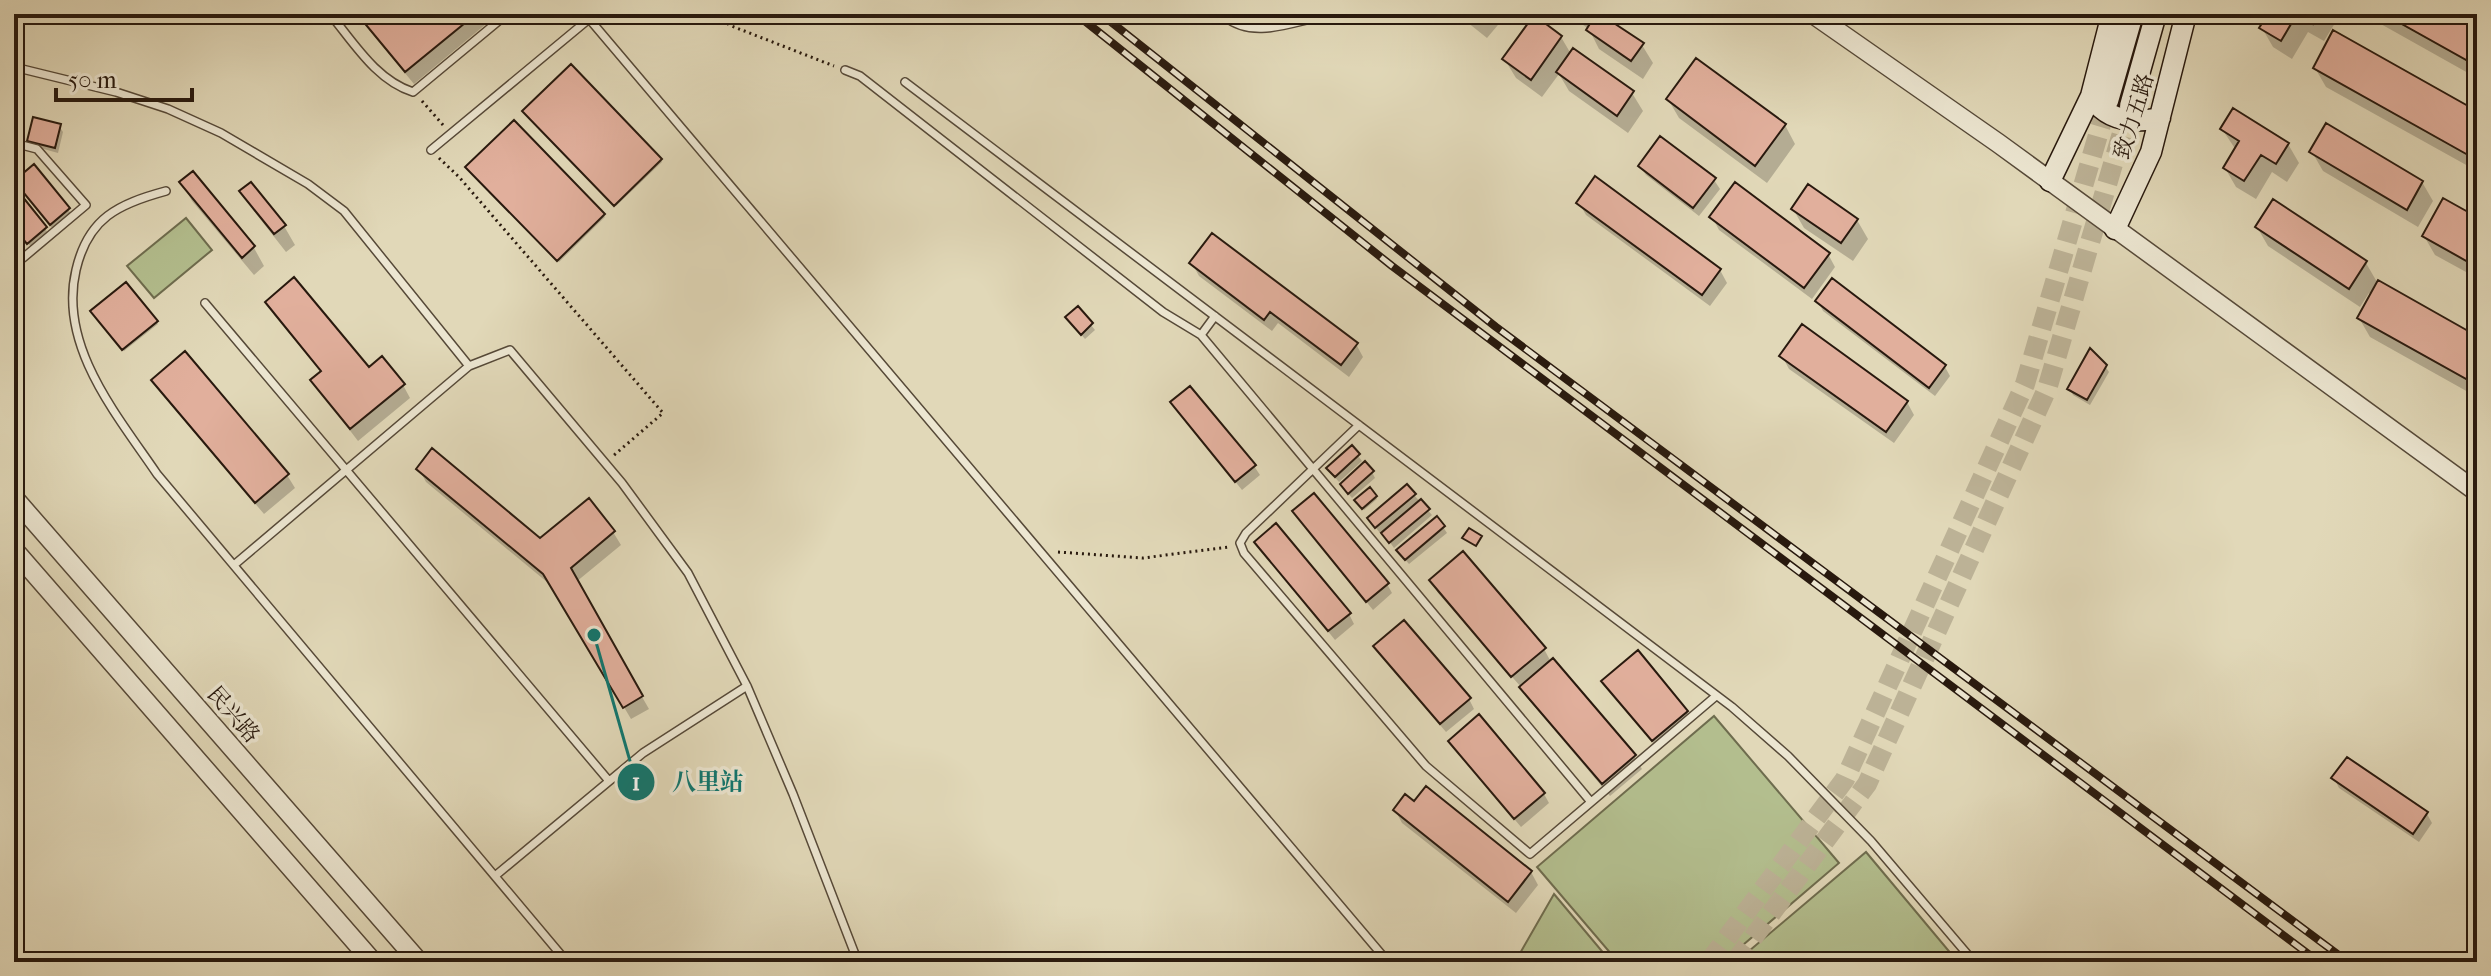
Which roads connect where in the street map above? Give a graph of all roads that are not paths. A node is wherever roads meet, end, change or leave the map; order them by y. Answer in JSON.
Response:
{"nodes":[{"id":1,"x":330,"y":14,"type":"edge"},
{"id":2,"x":507,"y":14,"type":"edge"},
{"id":3,"x":1227,"y":14,"type":"edge"},
{"id":4,"x":1317,"y":14,"type":"edge"},
{"id":5,"x":1386,"y":14,"type":"edge"},
{"id":6,"x":1813,"y":14,"type":"edge"},
{"id":7,"x":2112,"y":14,"type":"edge"},
{"id":8,"x":2133,"y":14,"type":"edge"},
{"id":9,"x":2156,"y":14,"type":"edge"},
{"id":10,"x":2186,"y":14,"type":"edge"},
{"id":11,"x":1418,"y":16,"type":"edge"},
{"id":12,"x":587,"y":17,"type":"edge"},
{"id":13,"x":14,"y":67,"type":"edge"},
{"id":14,"x":845,"y":70,"type":"road end"},
{"id":15,"x":905,"y":82,"type":"dead end"},
{"id":16,"x":2099,"y":98,"type":"junction"},
{"id":17,"x":2130,"y":106,"type":"tunnel mouth"},
{"id":18,"x":2160,"y":118,"type":"junction"},
{"id":19,"x":14,"y":143,"type":"edge"},
{"id":20,"x":431,"y":150,"type":"road end"},
{"id":21,"x":2050,"y":181,"type":"junction"},
{"id":22,"x":166,"y":191,"type":"dead end"},
{"id":23,"x":2115,"y":229,"type":"junction"},
{"id":24,"x":14,"y":247,"type":"edge"},
{"id":25,"x":205,"y":303,"type":"dead end"},
{"id":26,"x":1215,"y":316,"type":"junction"},
{"id":27,"x":1201,"y":335,"type":"junction"},
{"id":28,"x":469,"y":366,"type":"junction"},
{"id":29,"x":1359,"y":425,"type":"junction"},
{"id":30,"x":1315,"y":469,"type":"junction"},
{"id":31,"x":347,"y":470,"type":"junction"},
{"id":32,"x":2477,"y":492,"type":"edge"},
{"id":33,"x":14,"y":498,"type":"edge"},
{"id":34,"x":45,"y":534,"type":"junction"},
{"id":35,"x":16,"y":556,"type":"edge"},
{"id":36,"x":234,"y":565,"type":"junction"},
{"id":37,"x":747,"y":686,"type":"junction"},
{"id":38,"x":1716,"y":696,"type":"junction"},
{"id":39,"x":609,"y":781,"type":"junction"},
{"id":40,"x":1591,"y":802,"type":"junction"},
{"id":41,"x":495,"y":876,"type":"junction"},
{"id":42,"x":373,"y":962,"type":"edge"},
{"id":43,"x":419,"y":962,"type":"edge"},
{"id":44,"x":567,"y":962,"type":"edge"},
{"id":45,"x":858,"y":962,"type":"edge"},
{"id":46,"x":1388,"y":962,"type":"edge"},
{"id":47,"x":1974,"y":962,"type":"edge"}],
"edges":[{"from":1,"to":2,"type":"lane"},
{"from":3,"to":4,"type":"street"},
{"from":5,"to":11,"type":"street"},
{"from":6,"to":21,"type":"street"},
{"from":7,"to":16,"type":"main road","name":"致力五路"},
{"from":8,"to":16,"type":"main road"},
{"from":9,"to":17,"type":"main road"},
{"from":10,"to":18,"type":"main road","name":"致力五路"},
{"from":12,"to":20,"type":"lane"},
{"from":12,"to":46,"type":"lane"},
{"from":13,"to":28,"type":"lane"},
{"from":14,"to":27,"type":"lane"},
{"from":15,"to":26,"type":"lane"},
{"from":16,"to":18,"type":"main road"},
{"from":16,"to":21,"type":"main road","name":"致力五路"},
{"from":18,"to":23,"type":"main road","name":"致力五路"},
{"from":19,"to":24,"type":"lane"},
{"from":21,"to":23,"type":"street"},
{"from":22,"to":36,"type":"lane"},
{"from":23,"to":32,"type":"street"},
{"from":25,"to":31,"type":"lane"},
{"from":26,"to":27,"type":"lane"},
{"from":26,"to":29,"type":"lane"},
{"from":27,"to":30,"type":"lane"},
{"from":28,"to":31,"type":"lane"},
{"from":28,"to":37,"type":"lane"},
{"from":29,"to":30,"type":"lane"},
{"from":29,"to":38,"type":"lane"},
{"from":30,"to":40,"type":"lane"},
{"from":30,"to":40,"type":"lane"},
{"from":31,"to":36,"type":"lane"},
{"from":31,"to":39,"type":"lane"},
{"from":33,"to":34,"type":"street","name":"民兴路"},
{"from":34,"to":35,"type":"street"},
{"from":34,"to":43,"type":"street","name":"民兴路"},
{"from":35,"to":42,"type":"street"},
{"from":36,"to":41,"type":"lane"},
{"from":37,"to":39,"type":"lane"},
{"from":37,"to":45,"type":"lane"},
{"from":38,"to":40,"type":"lane"},
{"from":38,"to":47,"type":"lane"},
{"from":39,"to":41,"type":"lane"},
{"from":41,"to":44,"type":"lane"}]}
